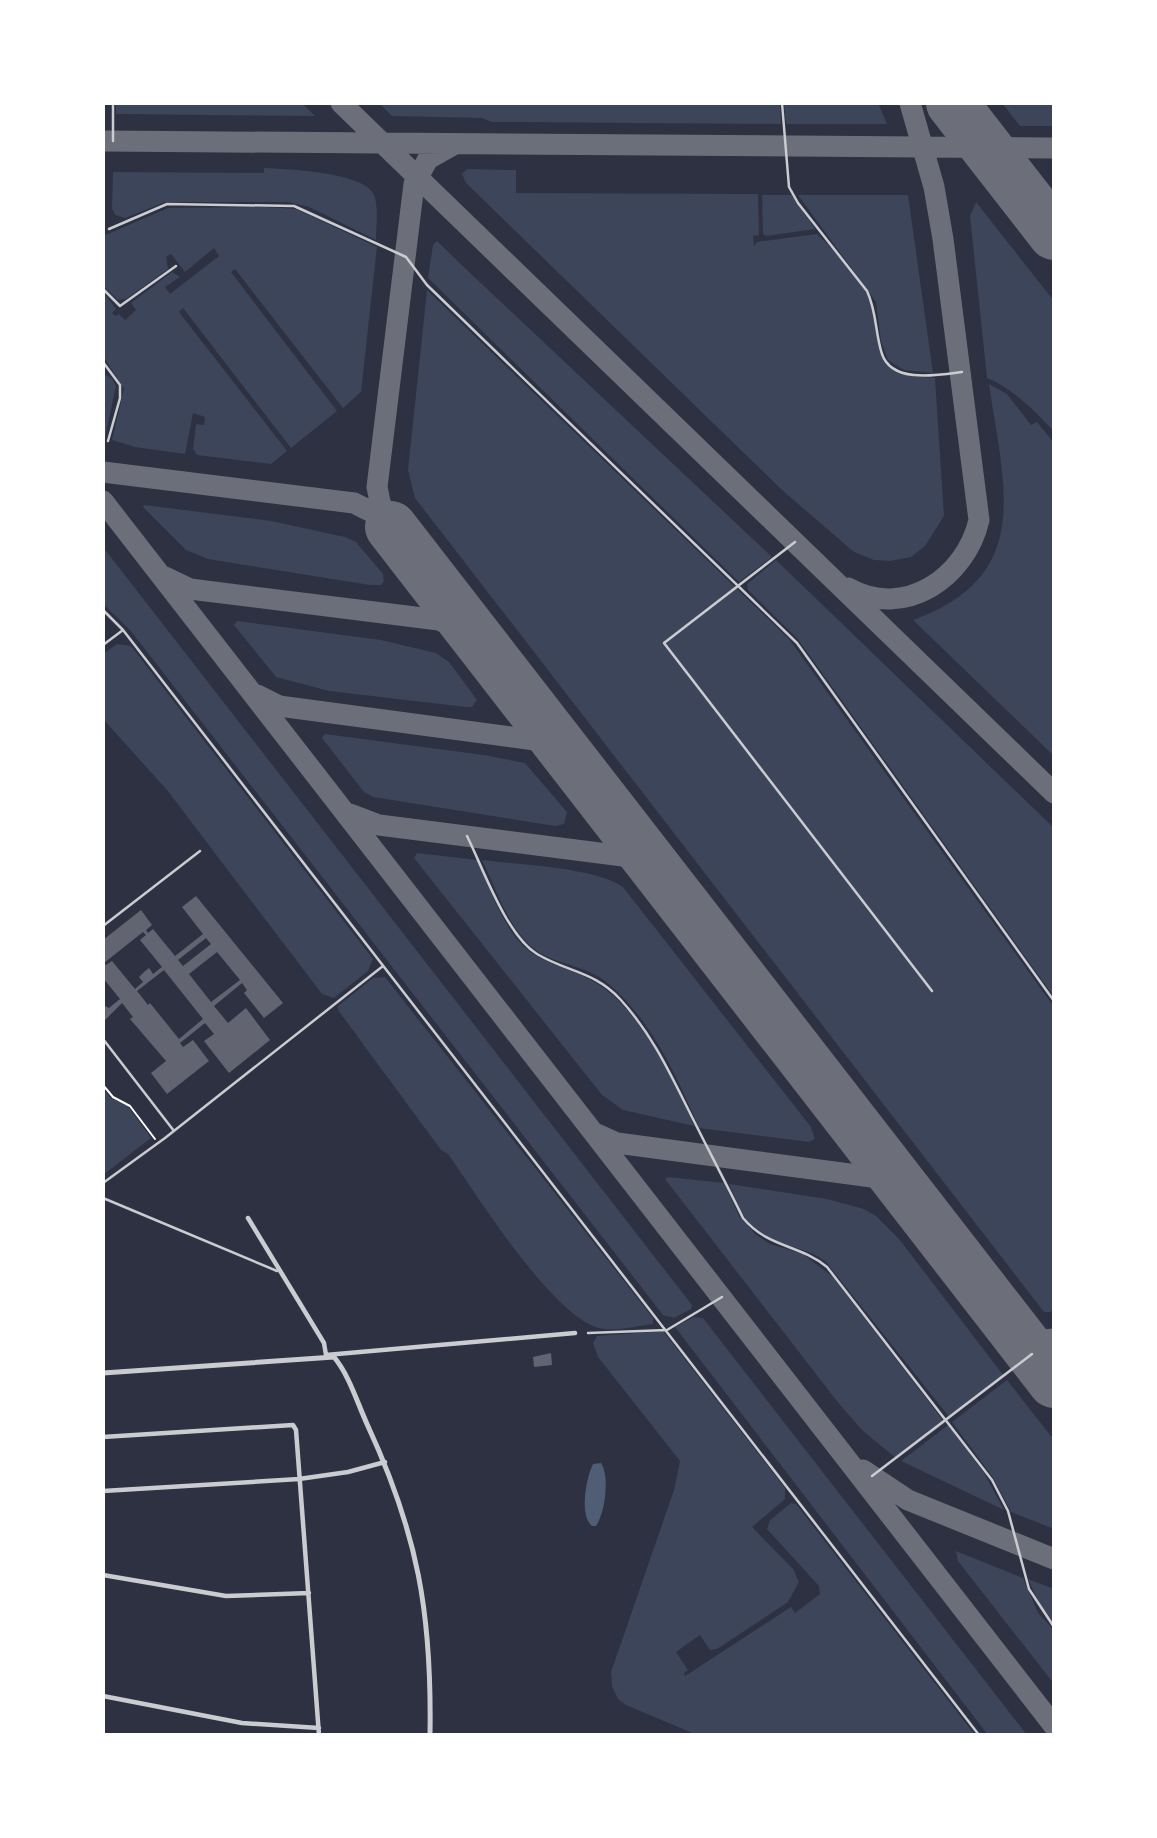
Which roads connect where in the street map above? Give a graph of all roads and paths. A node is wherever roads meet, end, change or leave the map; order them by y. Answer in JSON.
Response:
{"nodes":[{"id":1,"x":113,"y":103,"type":"edge"},
{"id":2,"x":782,"y":103,"type":"edge"},
{"id":3,"x":113,"y":141,"type":"dead end"},
{"id":4,"x":109,"y":229,"type":"dead end"},
{"id":5,"x":176,"y":266,"type":"dead end"},
{"id":6,"x":103,"y":289,"type":"edge"},
{"id":7,"x":103,"y":362,"type":"edge"},
{"id":8,"x":962,"y":372,"type":"dead end"},
{"id":9,"x":108,"y":441,"type":"dead end"},
{"id":10,"x":795,"y":542,"type":"dead end"},
{"id":11,"x":739,"y":585,"type":"junction"},
{"id":12,"x":103,"y":610,"type":"edge"},
{"id":13,"x":123,"y":630,"type":"junction"},
{"id":14,"x":103,"y":645,"type":"edge"},
{"id":15,"x":467,"y":836,"type":"dead end"},
{"id":16,"x":200,"y":851,"type":"dead end"},
{"id":17,"x":103,"y":926,"type":"edge"},
{"id":18,"x":384,"y":965,"type":"junction"},
{"id":19,"x":932,"y":991,"type":"dead end"},
{"id":20,"x":1054,"y":1001,"type":"edge"},
{"id":21,"x":103,"y":1039,"type":"edge"},
{"id":22,"x":103,"y":1085,"type":"edge"},
{"id":23,"x":174,"y":1131,"type":"junction"},
{"id":24,"x":158,"y":1143,"type":"junction"},
{"id":25,"x":103,"y":1183,"type":"edge"},
{"id":26,"x":103,"y":1198,"type":"edge"},
{"id":27,"x":248,"y":1218,"type":"dead end"},
{"id":28,"x":277,"y":1271,"type":"junction"},
{"id":29,"x":723,"y":1297,"type":"dead end"},
{"id":30,"x":667,"y":1330,"type":"junction"},
{"id":31,"x":575,"y":1333,"type":"dead end"},
{"id":32,"x":588,"y":1333,"type":"dead end"},
{"id":33,"x":1032,"y":1354,"type":"dead end"},
{"id":34,"x":326,"y":1355,"type":"junction"},
{"id":35,"x":103,"y":1373,"type":"edge"},
{"id":36,"x":947,"y":1420,"type":"junction"},
{"id":37,"x":103,"y":1437,"type":"edge"},
{"id":38,"x":385,"y":1462,"type":"junction"},
{"id":39,"x":872,"y":1476,"type":"dead end"},
{"id":40,"x":299,"y":1479,"type":"junction"},
{"id":41,"x":103,"y":1491,"type":"edge"},
{"id":42,"x":103,"y":1575,"type":"edge"},
{"id":43,"x":309,"y":1593,"type":"junction"},
{"id":44,"x":1054,"y":1627,"type":"edge"},
{"id":45,"x":103,"y":1696,"type":"edge"},
{"id":46,"x":318,"y":1728,"type":"junction"},
{"id":47,"x":319,"y":1735,"type":"edge"},
{"id":48,"x":430,"y":1735,"type":"edge"},
{"id":49,"x":979,"y":1735,"type":"edge"}],
"edges":[{"from":1,"to":3,"type":"lane"},
{"from":2,"to":8,"type":"lane"},
{"from":4,"to":11,"type":"lane"},
{"from":5,"to":6,"type":"lane"},
{"from":7,"to":9,"type":"lane"},
{"from":10,"to":11,"type":"lane"},
{"from":11,"to":19,"type":"lane"},
{"from":11,"to":20,"type":"lane"},
{"from":12,"to":13,"type":"lane"},
{"from":13,"to":14,"type":"lane"},
{"from":13,"to":18,"type":"lane"},
{"from":15,"to":36,"type":"lane"},
{"from":16,"to":17,"type":"lane"},
{"from":18,"to":23,"type":"lane"},
{"from":18,"to":30,"type":"lane"},
{"from":21,"to":23,"type":"lane"},
{"from":22,"to":24,"type":"path"},
{"from":23,"to":24,"type":"lane"},
{"from":24,"to":25,"type":"lane"},
{"from":26,"to":28,"type":"lane"},
{"from":27,"to":28,"type":"street"},
{"from":28,"to":34,"type":"street"},
{"from":29,"to":30,"type":"lane"},
{"from":30,"to":32,"type":"lane"},
{"from":30,"to":49,"type":"lane"},
{"from":31,"to":34,"type":"street"},
{"from":33,"to":36,"type":"lane"},
{"from":34,"to":35,"type":"street"},
{"from":34,"to":38,"type":"street"},
{"from":36,"to":39,"type":"lane"},
{"from":36,"to":44,"type":"lane"},
{"from":37,"to":40,"type":"street"},
{"from":38,"to":40,"type":"street"},
{"from":38,"to":48,"type":"street"},
{"from":40,"to":41,"type":"street"},
{"from":40,"to":43,"type":"street"},
{"from":42,"to":43,"type":"street"},
{"from":43,"to":46,"type":"street"},
{"from":45,"to":46,"type":"street"},
{"from":46,"to":47,"type":"street"}]}
